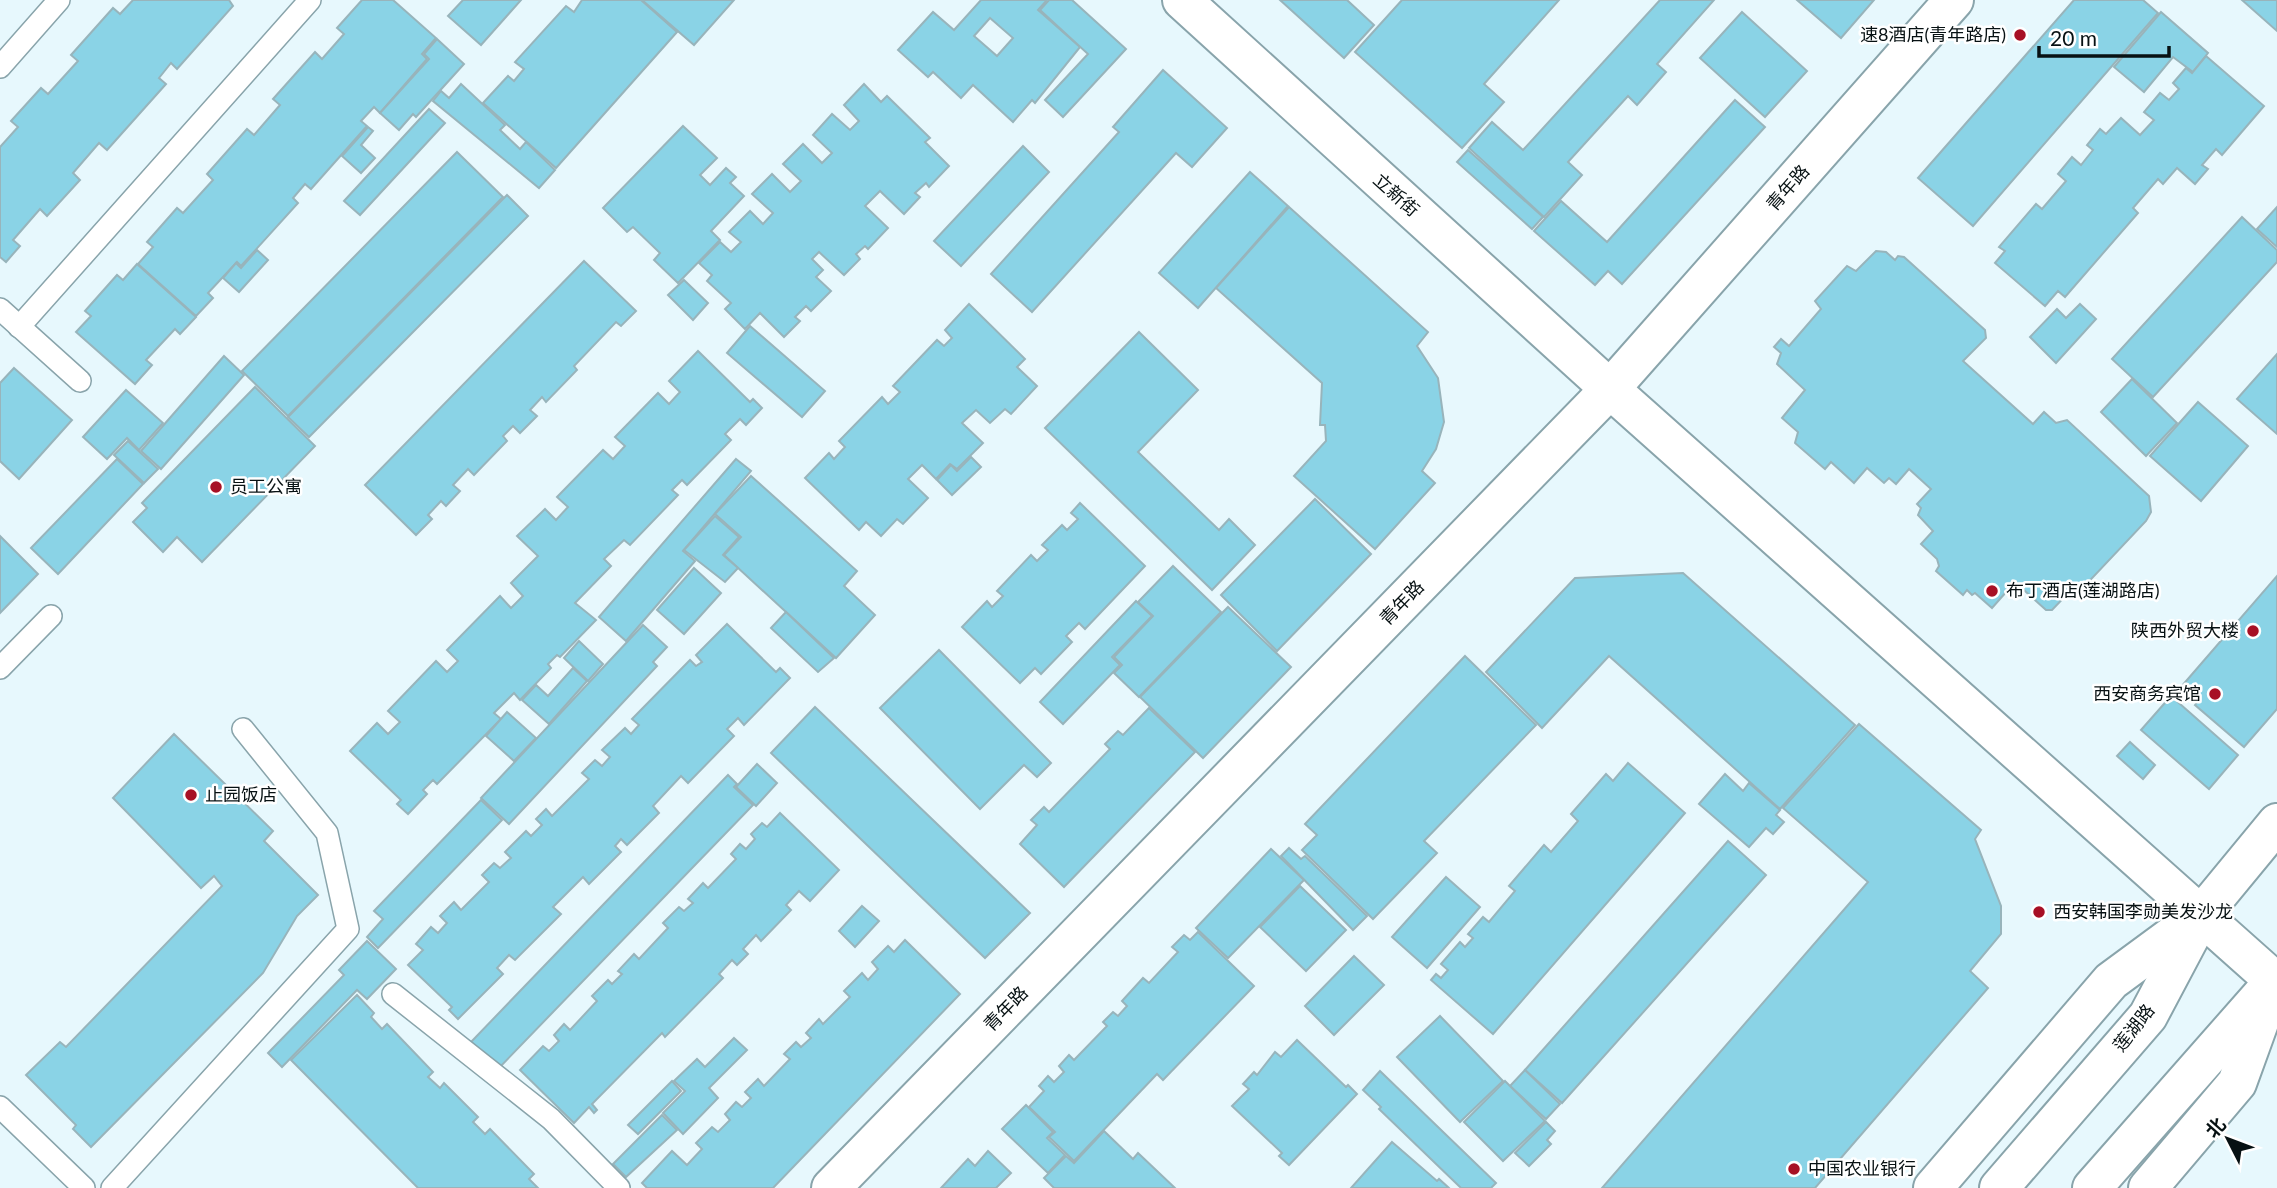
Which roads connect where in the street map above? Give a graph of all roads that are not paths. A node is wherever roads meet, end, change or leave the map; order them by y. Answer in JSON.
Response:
{"nodes":[{"id":1,"x":59,"y":0,"type":"edge"},
{"id":2,"x":310,"y":0,"type":"edge"},
{"id":3,"x":1182,"y":0,"type":"edge"},
{"id":4,"x":1954,"y":0,"type":"edge"},
{"id":5,"x":0,"y":67,"type":"edge"},
{"id":6,"x":0,"y":309,"type":"edge"},
{"id":7,"x":19,"y":327,"type":"junction"},
{"id":8,"x":80,"y":380,"type":"dead end"},
{"id":9,"x":1610,"y":389,"type":"junction"},
{"id":10,"x":51,"y":616,"type":"dead end"},
{"id":11,"x":0,"y":668,"type":"edge"},
{"id":12,"x":243,"y":729,"type":"dead end"},
{"id":13,"x":2277,"y":823,"type":"edge"},
{"id":14,"x":2202,"y":915,"type":"junction"},
{"id":15,"x":2276,"y":981,"type":"edge"},
{"id":16,"x":393,"y":994,"type":"dead end"},
{"id":17,"x":0,"y":1107,"type":"edge"},
{"id":18,"x":84,"y":1188,"type":"edge"},
{"id":19,"x":112,"y":1188,"type":"edge"},
{"id":20,"x":620,"y":1188,"type":"edge"},
{"id":21,"x":831,"y":1188,"type":"edge"},
{"id":22,"x":1933,"y":1188,"type":"edge"},
{"id":23,"x":1999,"y":1188,"type":"edge"},
{"id":24,"x":2092,"y":1188,"type":"edge"},
{"id":25,"x":2148,"y":1188,"type":"edge"}],
"edges":[{"from":1,"to":5,"type":"lane"},
{"from":2,"to":7,"type":"lane"},
{"from":3,"to":9,"type":"street","name":"立新街"},
{"from":4,"to":9,"type":"street","name":"青年路"},
{"from":6,"to":7,"type":"lane"},
{"from":7,"to":8,"type":"lane"},
{"from":9,"to":14,"type":"street","name":"立新街"},
{"from":9,"to":21,"type":"street","name":"青年路"},
{"from":10,"to":11,"type":"lane"},
{"from":12,"to":19,"type":"lane"},
{"from":13,"to":14,"type":"street","name":"莲湖路"},
{"from":14,"to":15,"type":"street","name":"立新街"},
{"from":14,"to":22,"type":"street"},
{"from":14,"to":23,"type":"street","name":"莲湖路"},
{"from":15,"to":24,"type":"street"},
{"from":15,"to":25,"type":"street"},
{"from":16,"to":20,"type":"lane"},
{"from":17,"to":18,"type":"lane"}]}
